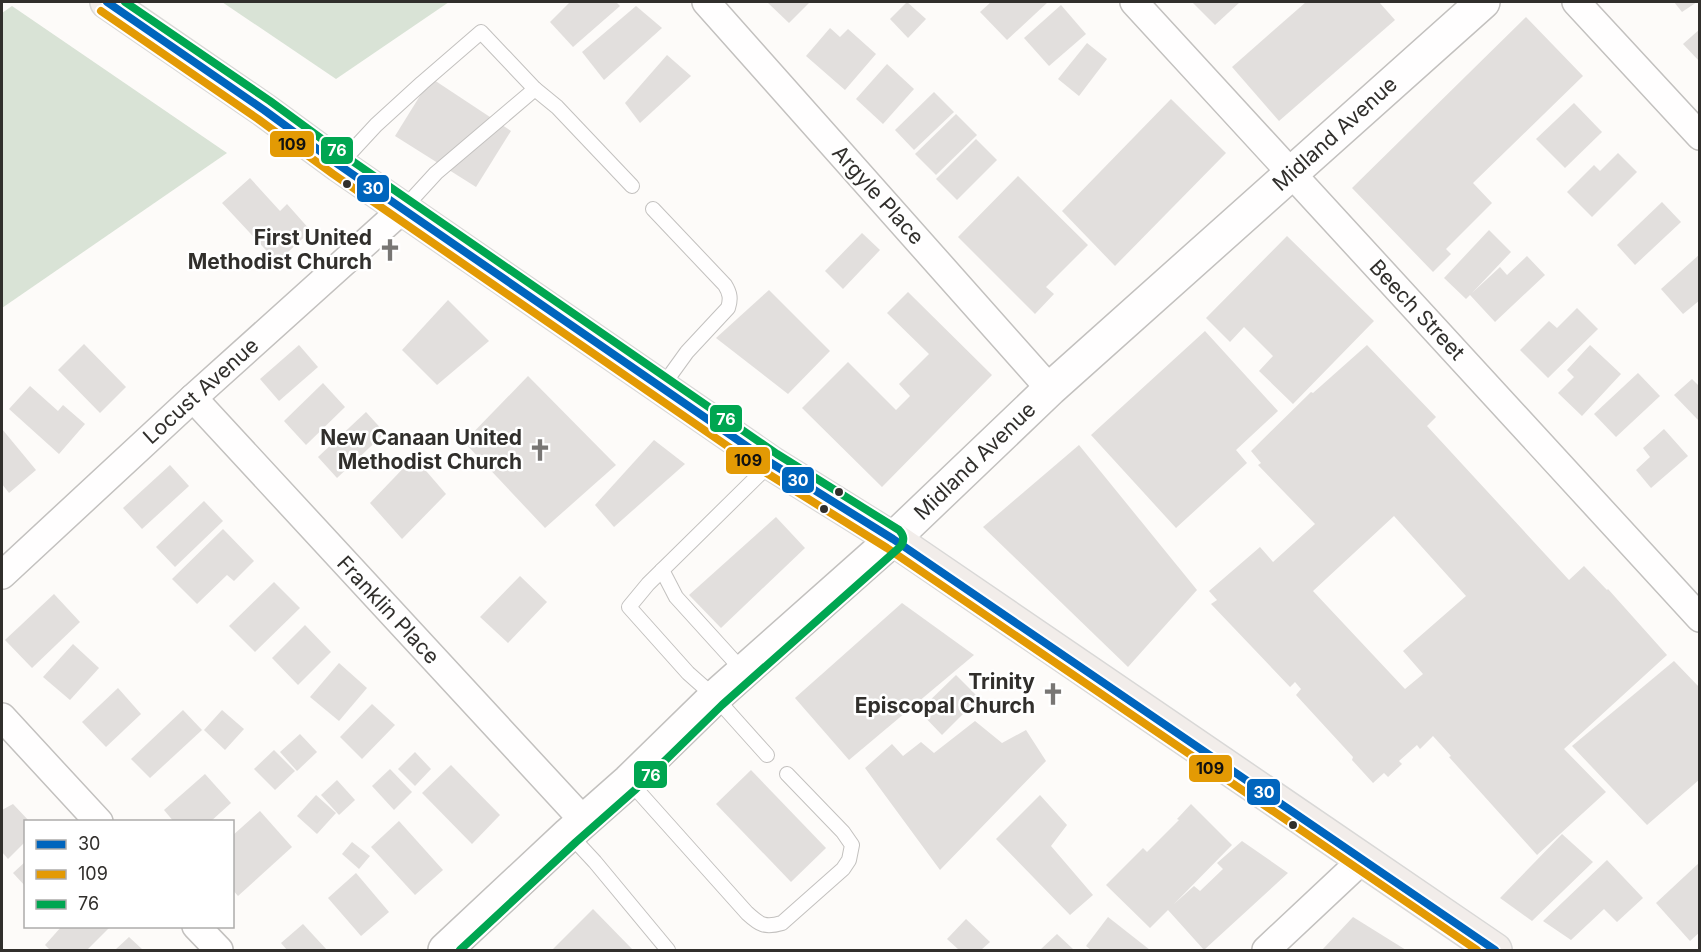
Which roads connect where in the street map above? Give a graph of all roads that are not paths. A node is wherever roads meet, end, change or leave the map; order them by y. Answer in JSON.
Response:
{"nodes":[{"id":1,"x":107,"y":2,"type":"edge"},
{"id":2,"x":706,"y":2,"type":"edge"},
{"id":3,"x":1134,"y":2,"type":"edge"},
{"id":4,"x":1483,"y":2,"type":"edge"},
{"id":5,"x":1576,"y":2,"type":"edge"},
{"id":6,"x":535,"y":89,"type":"junction"},
{"id":7,"x":1700,"y":136,"type":"edge"},
{"id":8,"x":339,"y":165,"type":"junction"},
{"id":9,"x":1291,"y":173,"type":"junction"},
{"id":10,"x":632,"y":186,"type":"dead end"},
{"id":11,"x":403,"y":209,"type":"junction"},
{"id":12,"x":653,"y":209,"type":"dead end"},
{"id":13,"x":662,"y":388,"type":"junction"},
{"id":14,"x":1050,"y":389,"type":"junction"},
{"id":15,"x":193,"y":398,"type":"junction"},
{"id":16,"x":771,"y":463,"type":"junction"},
{"id":17,"x":892,"y":540,"type":"junction"},
{"id":18,"x":662,"y":570,"type":"junction"},
{"id":19,"x":2,"y":575,"type":"edge"},
{"id":20,"x":1700,"y":618,"type":"edge"},
{"id":21,"x":744,"y":672,"type":"junction"},
{"id":22,"x":715,"y":697,"type":"junction"},
{"id":23,"x":2,"y":717,"type":"edge"},
{"id":24,"x":767,"y":755,"type":"dead end"},
{"id":25,"x":787,"y":774,"type":"dead end"},
{"id":26,"x":629,"y":781,"type":"junction"},
{"id":27,"x":97,"y":820,"type":"edge"},
{"id":28,"x":577,"y":827,"type":"junction"},
{"id":29,"x":1362,"y":861,"type":"junction"},
{"id":30,"x":197,"y":928,"type":"edge"},
{"id":31,"x":219,"y":951,"type":"edge"},
{"id":32,"x":446,"y":951,"type":"edge"},
{"id":33,"x":668,"y":951,"type":"edge"},
{"id":34,"x":1266,"y":951,"type":"edge"},
{"id":35,"x":1495,"y":951,"type":"edge"}],
"edges":[{"from":1,"to":8,"type":"main road"},
{"from":2,"to":14,"type":"street","name":"Argyle Place"},
{"from":3,"to":9,"type":"street","name":"Beech Street"},
{"from":4,"to":9,"type":"street","name":"Midland Avenue"},
{"from":5,"to":7,"type":"street"},
{"from":6,"to":8,"type":"lane"},
{"from":6,"to":10,"type":"lane"},
{"from":6,"to":11,"type":"lane"},
{"from":8,"to":11,"type":"main road"},
{"from":9,"to":14,"type":"street","name":"Midland Avenue"},
{"from":9,"to":20,"type":"street","name":"Beech Street"},
{"from":11,"to":13,"type":"main road"},
{"from":11,"to":15,"type":"street","name":"Locust Avenue"},
{"from":12,"to":13,"type":"lane"},
{"from":13,"to":16,"type":"main road"},
{"from":14,"to":17,"type":"street","name":"Midland Avenue"},
{"from":15,"to":19,"type":"street","name":"Locust Avenue"},
{"from":15,"to":28,"type":"street","name":"Franklin Place"},
{"from":16,"to":17,"type":"main road"},
{"from":16,"to":18,"type":"lane"},
{"from":17,"to":21,"type":"street","name":"Midland Avenue"},
{"from":17,"to":29,"type":"main road"},
{"from":18,"to":21,"type":"lane"},
{"from":18,"to":22,"type":"lane"},
{"from":21,"to":22,"type":"street","name":"Midland Avenue"},
{"from":22,"to":24,"type":"lane"},
{"from":22,"to":26,"type":"street","name":"Midland Avenue"},
{"from":23,"to":27,"type":"street"},
{"from":25,"to":26,"type":"lane"},
{"from":26,"to":28,"type":"street","name":"Midland Avenue"},
{"from":28,"to":32,"type":"street","name":"Midland Avenue"},
{"from":28,"to":33,"type":"lane"},
{"from":29,"to":34,"type":"street"},
{"from":29,"to":35,"type":"main road"},
{"from":30,"to":31,"type":"street"}]}
